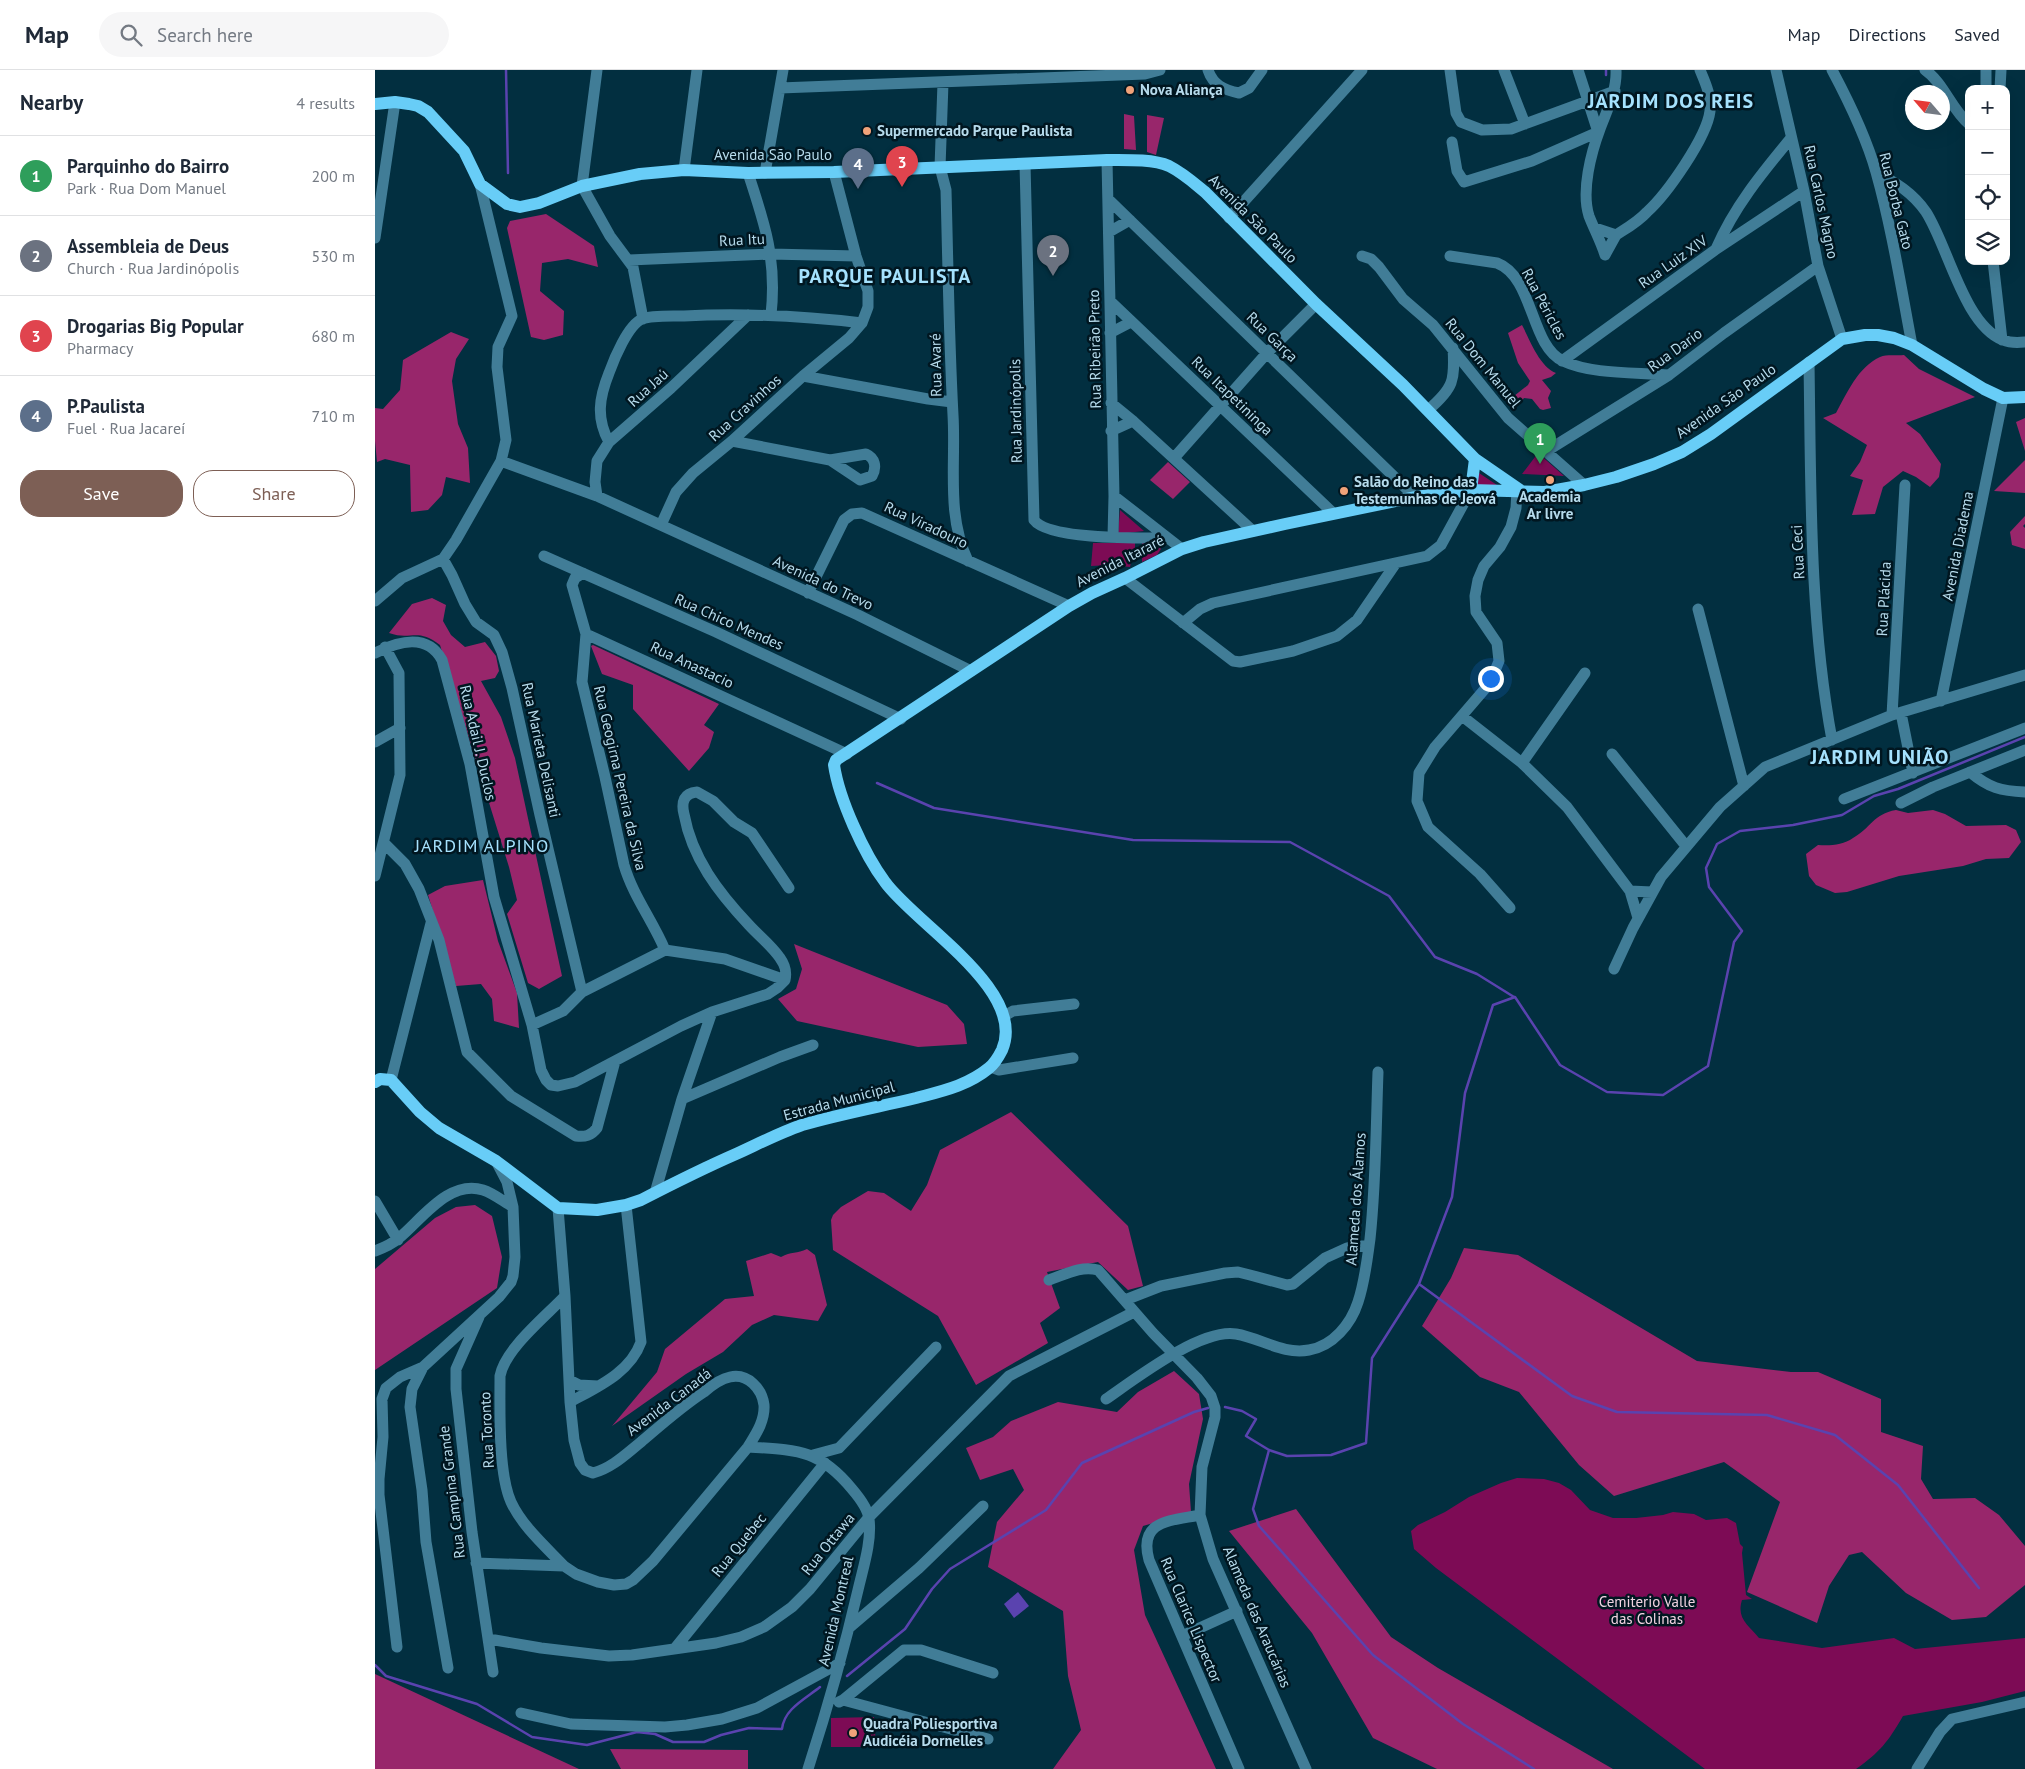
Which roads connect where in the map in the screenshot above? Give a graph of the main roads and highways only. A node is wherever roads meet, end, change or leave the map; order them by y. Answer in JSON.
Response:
{"nodes":[{"id":1,"x":375,"y":104,"type":"edge"},
{"id":2,"x":2025,"y":397,"type":"edge"},
{"id":3,"x":1475,"y":459,"type":"junction"},
{"id":4,"x":1471,"y":490,"type":"junction"},
{"id":5,"x":1518,"y":490,"type":"junction"},
{"id":6,"x":835,"y":770,"type":"joint"},
{"id":7,"x":375,"y":1082,"type":"edge"}],
"edges":[{"from":1,"to":3,"type":"main road","name":"Avenida São Paulo"},
{"from":2,"to":5,"type":"main road","name":"Avenida São Paulo"},
{"from":3,"to":4,"type":"main road"},
{"from":3,"to":5,"type":"main road","name":"Avenida São Paulo"},
{"from":4,"to":5,"type":"main road","name":"Avenida Itararé"},
{"from":4,"to":6,"type":"main road","name":"Avenida Itararé"},
{"from":6,"to":7,"type":"main road","name":"Estrada Municipal"}]}
